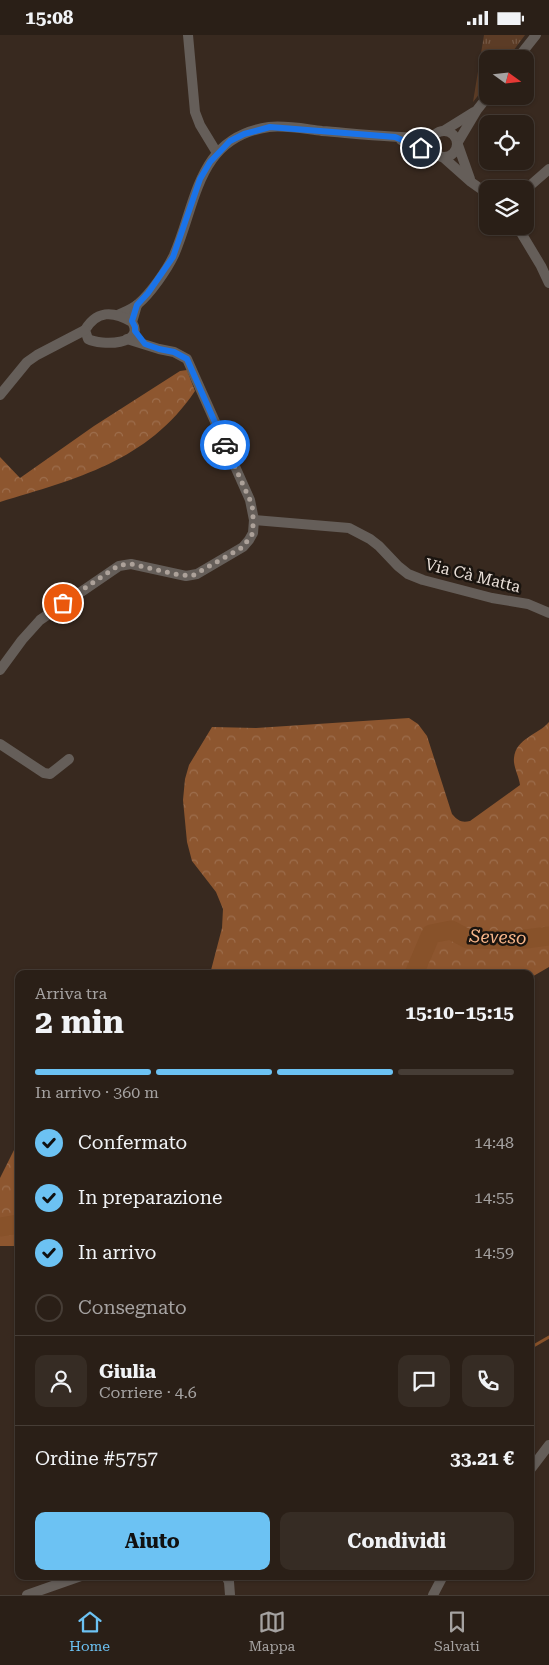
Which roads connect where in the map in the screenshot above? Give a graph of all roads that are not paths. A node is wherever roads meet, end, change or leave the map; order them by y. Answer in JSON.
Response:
{"nodes":[{"id":1,"x":188,"y":35,"type":"edge"},
{"id":2,"x":536,"y":35,"type":"edge"},
{"id":3,"x":524,"y":50,"type":"edge"},
{"id":4,"x":481,"y":105,"type":"edge"},
{"id":5,"x":477,"y":110,"type":"junction"},
{"id":6,"x":445,"y":130,"type":"junction"},
{"id":7,"x":395,"y":137,"type":"junction"},
{"id":8,"x":432,"y":138,"type":"junction"},
{"id":9,"x":458,"y":144,"type":"junction"},
{"id":10,"x":217,"y":153,"type":"junction"},
{"id":11,"x":434,"y":153,"type":"junction"},
{"id":12,"x":444,"y":158,"type":"junction"},
{"id":13,"x":549,"y":169,"type":"edge"},
{"id":14,"x":471,"y":182,"type":"junction"},
{"id":15,"x":534,"y":182,"type":"edge"},
{"id":16,"x":479,"y":188,"type":"edge"},
{"id":17,"x":523,"y":235,"type":"edge"},
{"id":18,"x":549,"y":283,"type":"edge"},
{"id":19,"x":137,"y":305,"type":"junction"},
{"id":20,"x":118,"y":315,"type":"junction"},
{"id":21,"x":133,"y":326,"type":"junction"},
{"id":22,"x":85,"y":330,"type":"junction"},
{"id":23,"x":127,"y":339,"type":"junction"},
{"id":24,"x":94,"y":342,"type":"junction"},
{"id":25,"x":60,"y":344,"type":"junction"},
{"id":26,"x":145,"y":344,"type":"junction"},
{"id":27,"x":0,"y":395,"type":"edge"},
{"id":28,"x":254,"y":520,"type":"junction"},
{"id":29,"x":549,"y":613,"type":"edge"},
{"id":30,"x":0,"y":671,"type":"edge"},
{"id":31,"x":0,"y":744,"type":"edge"},
{"id":32,"x":69,"y":759,"type":"dead end"},
{"id":33,"x":549,"y":1445,"type":"edge"},
{"id":34,"x":534,"y":1465,"type":"edge"},
{"id":35,"x":69,"y":1580,"type":"edge"},
{"id":36,"x":228,"y":1580,"type":"edge"},
{"id":37,"x":441,"y":1580,"type":"edge"},
{"id":38,"x":27,"y":1595,"type":"edge"},
{"id":39,"x":230,"y":1595,"type":"edge"},
{"id":40,"x":433,"y":1595,"type":"edge"}],
"edges":[{"from":1,"to":10,"type":"street"},
{"from":2,"to":3,"type":"street"},
{"from":4,"to":5,"type":"street"},
{"from":5,"to":6,"type":"street"},
{"from":5,"to":9,"type":"street"},
{"from":6,"to":8,"type":"street"},
{"from":6,"to":9,"type":"street"},
{"from":7,"to":8,"type":"street"},
{"from":7,"to":10,"type":"street"},
{"from":7,"to":11,"type":"street"},
{"from":8,"to":11,"type":"street"},
{"from":9,"to":12,"type":"street"},
{"from":9,"to":14,"type":"street"},
{"from":10,"to":19,"type":"street"},
{"from":11,"to":12,"type":"street"},
{"from":12,"to":14,"type":"street"},
{"from":13,"to":15,"type":"street"},
{"from":14,"to":16,"type":"street"},
{"from":17,"to":18,"type":"street"},
{"from":19,"to":20,"type":"street"},
{"from":19,"to":21,"type":"street"},
{"from":20,"to":21,"type":"street"},
{"from":20,"to":22,"type":"street"},
{"from":21,"to":23,"type":"street"},
{"from":21,"to":26,"type":"street"},
{"from":22,"to":24,"type":"street"},
{"from":22,"to":25,"type":"street"},
{"from":23,"to":24,"type":"street"},
{"from":23,"to":26,"type":"street"},
{"from":24,"to":25,"type":"street"},
{"from":25,"to":27,"type":"street"},
{"from":26,"to":28,"type":"street"},
{"from":28,"to":29,"type":"street","name":"Via Cà Matta"},
{"from":28,"to":30,"type":"street"},
{"from":31,"to":32,"type":"street"},
{"from":33,"to":34,"type":"street"},
{"from":35,"to":38,"type":"street"},
{"from":36,"to":39,"type":"street"},
{"from":37,"to":40,"type":"street"}]}
